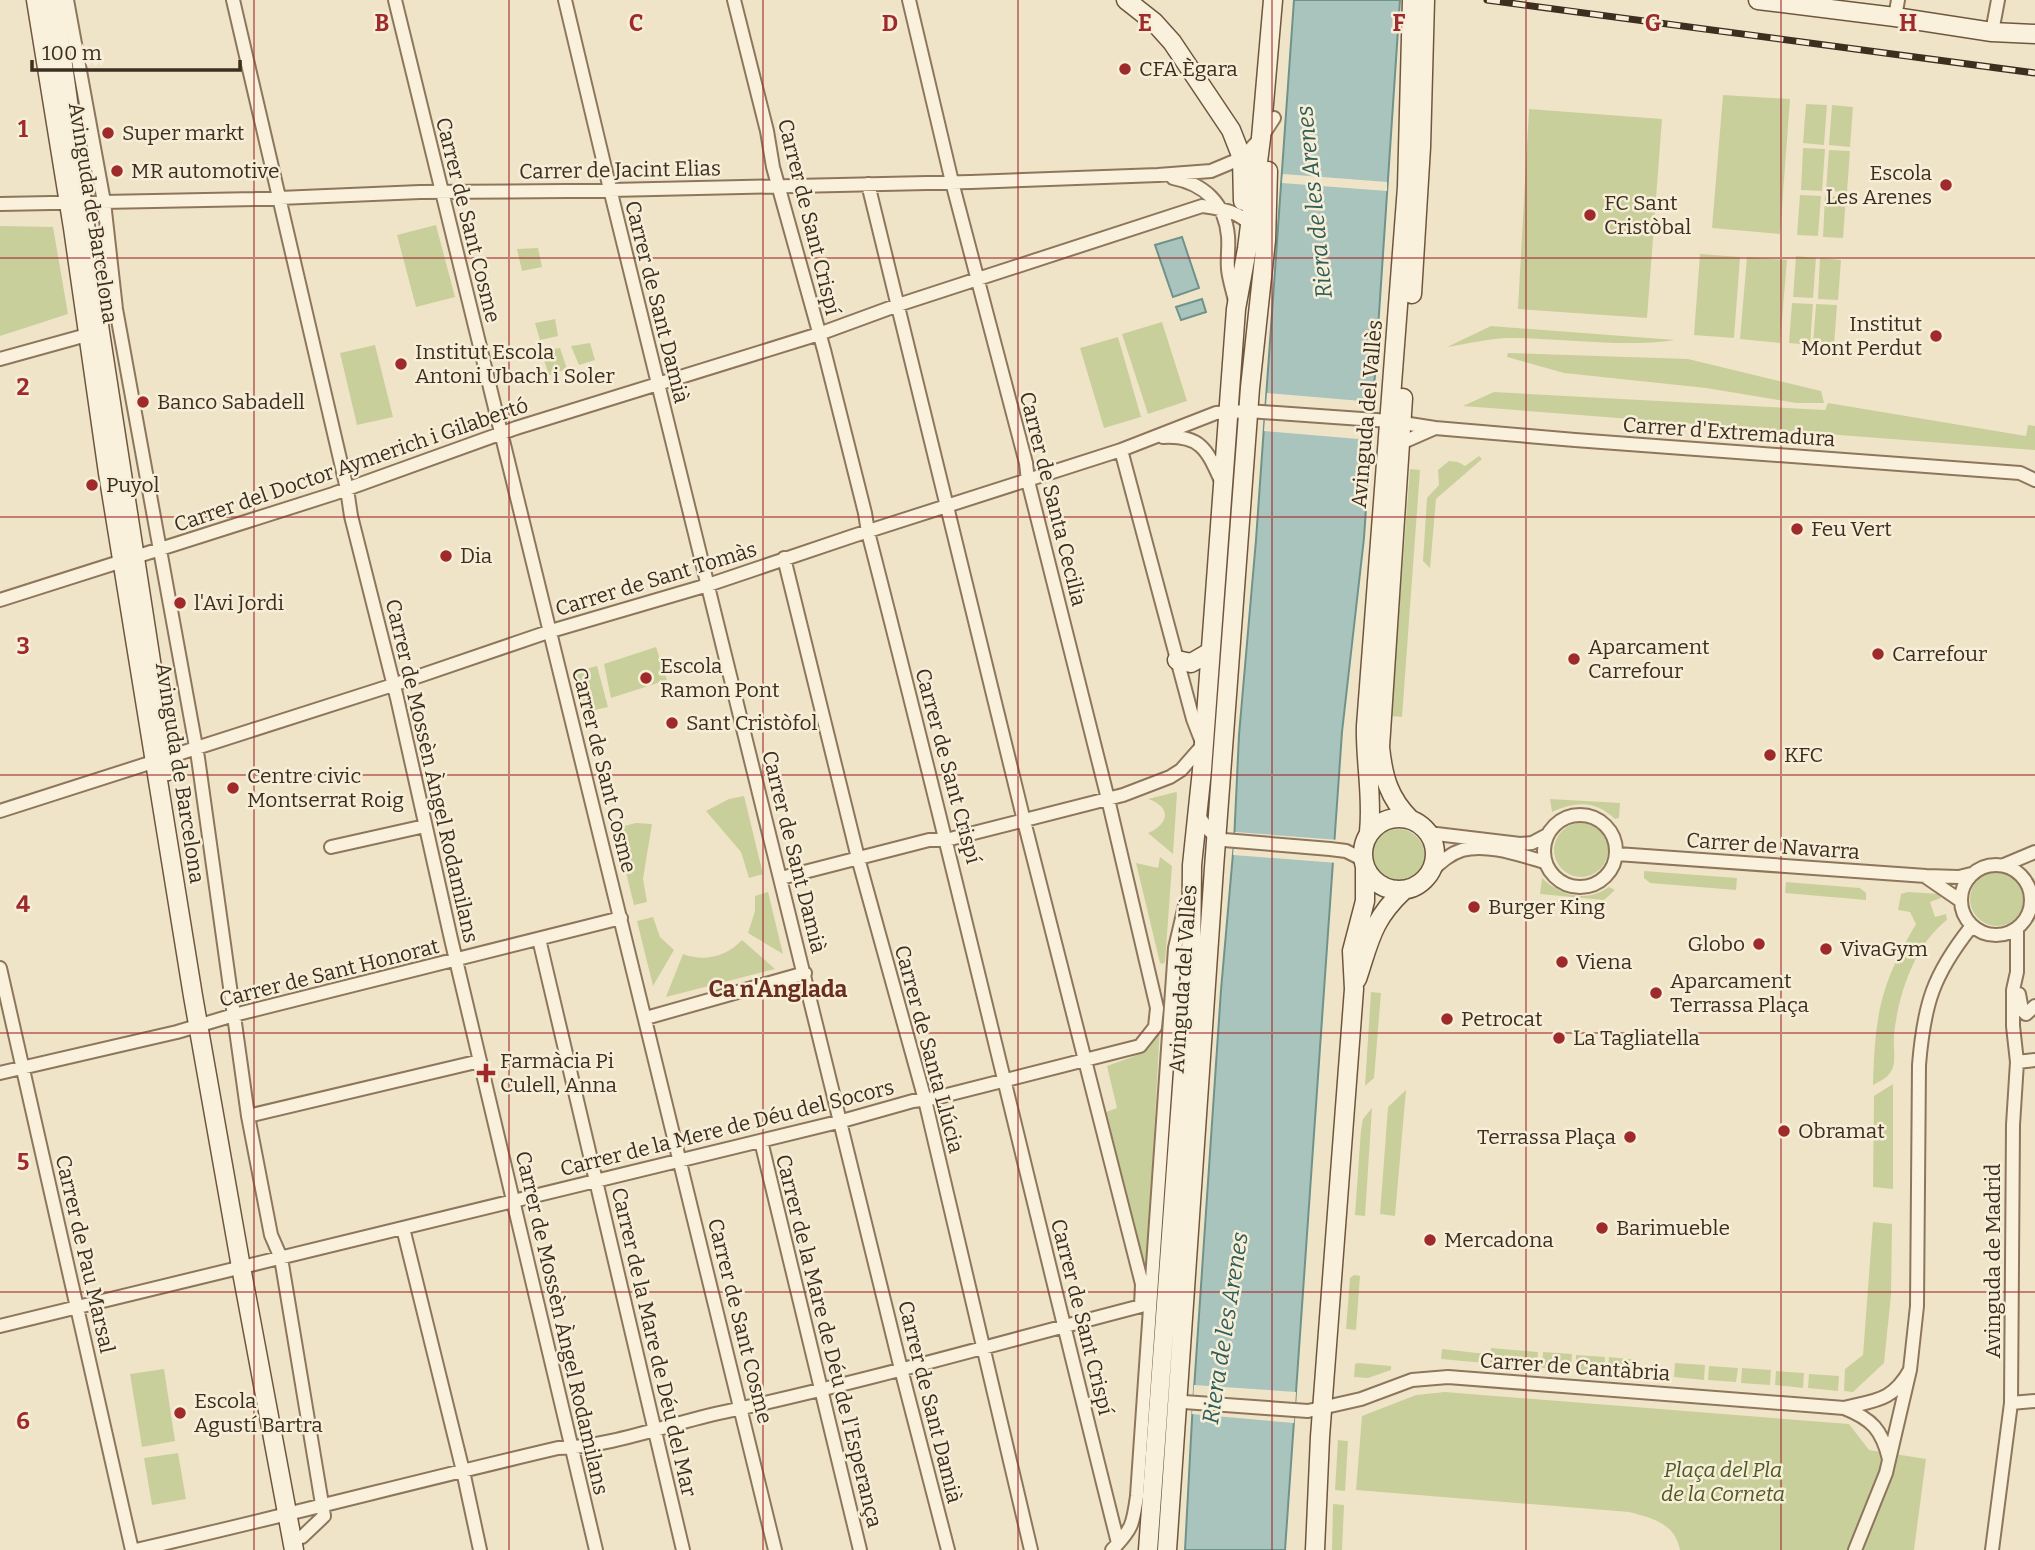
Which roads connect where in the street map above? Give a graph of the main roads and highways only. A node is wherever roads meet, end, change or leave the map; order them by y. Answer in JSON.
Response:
{"nodes":[{"id":1,"x":36,"y":0,"type":"edge"},
{"id":2,"x":55,"y":0,"type":"edge"},
{"id":3,"x":1126,"y":0,"type":"edge"},
{"id":4,"x":1273,"y":0,"type":"edge"},
{"id":5,"x":1283,"y":0,"type":"edge"},
{"id":6,"x":1412,"y":0,"type":"edge"},
{"id":7,"x":1425,"y":0,"type":"edge"},
{"id":8,"x":1758,"y":0,"type":"edge"},
{"id":9,"x":1797,"y":2,"type":"edge"},
{"id":10,"x":1897,"y":8,"type":"edge"},
{"id":11,"x":2035,"y":34,"type":"edge"},
{"id":12,"x":76,"y":203,"type":"junction"},
{"id":13,"x":1246,"y":220,"type":"junction"},
{"id":14,"x":1389,"y":421,"type":"junction"},
{"id":15,"x":1210,"y":653,"type":"junction"},
{"id":16,"x":1177,"y":660,"type":"road end"},
{"id":17,"x":1410,"y":819,"type":"junction"},
{"id":18,"x":1369,"y":832,"type":"junction"},
{"id":19,"x":1364,"y":864,"type":"junction"},
{"id":20,"x":1404,"y":890,"type":"junction"},
{"id":21,"x":1354,"y":989,"type":"junction"},
{"id":22,"x":1165,"y":1407,"type":"junction"},
{"id":23,"x":300,"y":1546,"type":"edge"},
{"id":24,"x":1148,"y":1550,"type":"edge"},
{"id":25,"x":1167,"y":1550,"type":"edge"},
{"id":26,"x":1315,"y":1550,"type":"edge"}],
"edges":[{"from":1,"to":12,"type":"main road","name":"Avinguda de Barcelona"},
{"from":2,"to":12,"type":"main road","name":"Avinguda de Barcelona"},
{"from":3,"to":13,"type":"main road"},
{"from":4,"to":13,"type":"main road","name":"Avinguda del Vallès"},
{"from":5,"to":22,"type":"main road","name":"Avinguda del Vallès"},
{"from":6,"to":14,"type":"main road","name":"Avinguda del Vallès"},
{"from":7,"to":14,"type":"main road","name":"Avinguda del Vallès"},
{"from":8,"to":9,"type":"main road"},
{"from":9,"to":10,"type":"main road"},
{"from":10,"to":11,"type":"main road"},
{"from":12,"to":23,"type":"main road","name":"Avinguda de Barcelona"},
{"from":13,"to":15,"type":"main road","name":"Avinguda del Vallès"},
{"from":14,"to":17,"type":"main road","name":"Avinguda del Vallès"},
{"from":14,"to":18,"type":"main road","name":"Avinguda del Vallès"},
{"from":15,"to":16,"type":"main road"},
{"from":15,"to":22,"type":"main road","name":"Avinguda del Vallès"},
{"from":17,"to":18,"type":"main road"},
{"from":17,"to":20,"type":"main road"},
{"from":18,"to":19,"type":"main road"},
{"from":19,"to":20,"type":"main road"},
{"from":19,"to":21,"type":"main road"},
{"from":20,"to":21,"type":"main road"},
{"from":21,"to":26,"type":"main road"},
{"from":22,"to":24,"type":"main road","name":"Avinguda del Vallès"},
{"from":22,"to":25,"type":"main road","name":"Avinguda del Vallès"}]}
